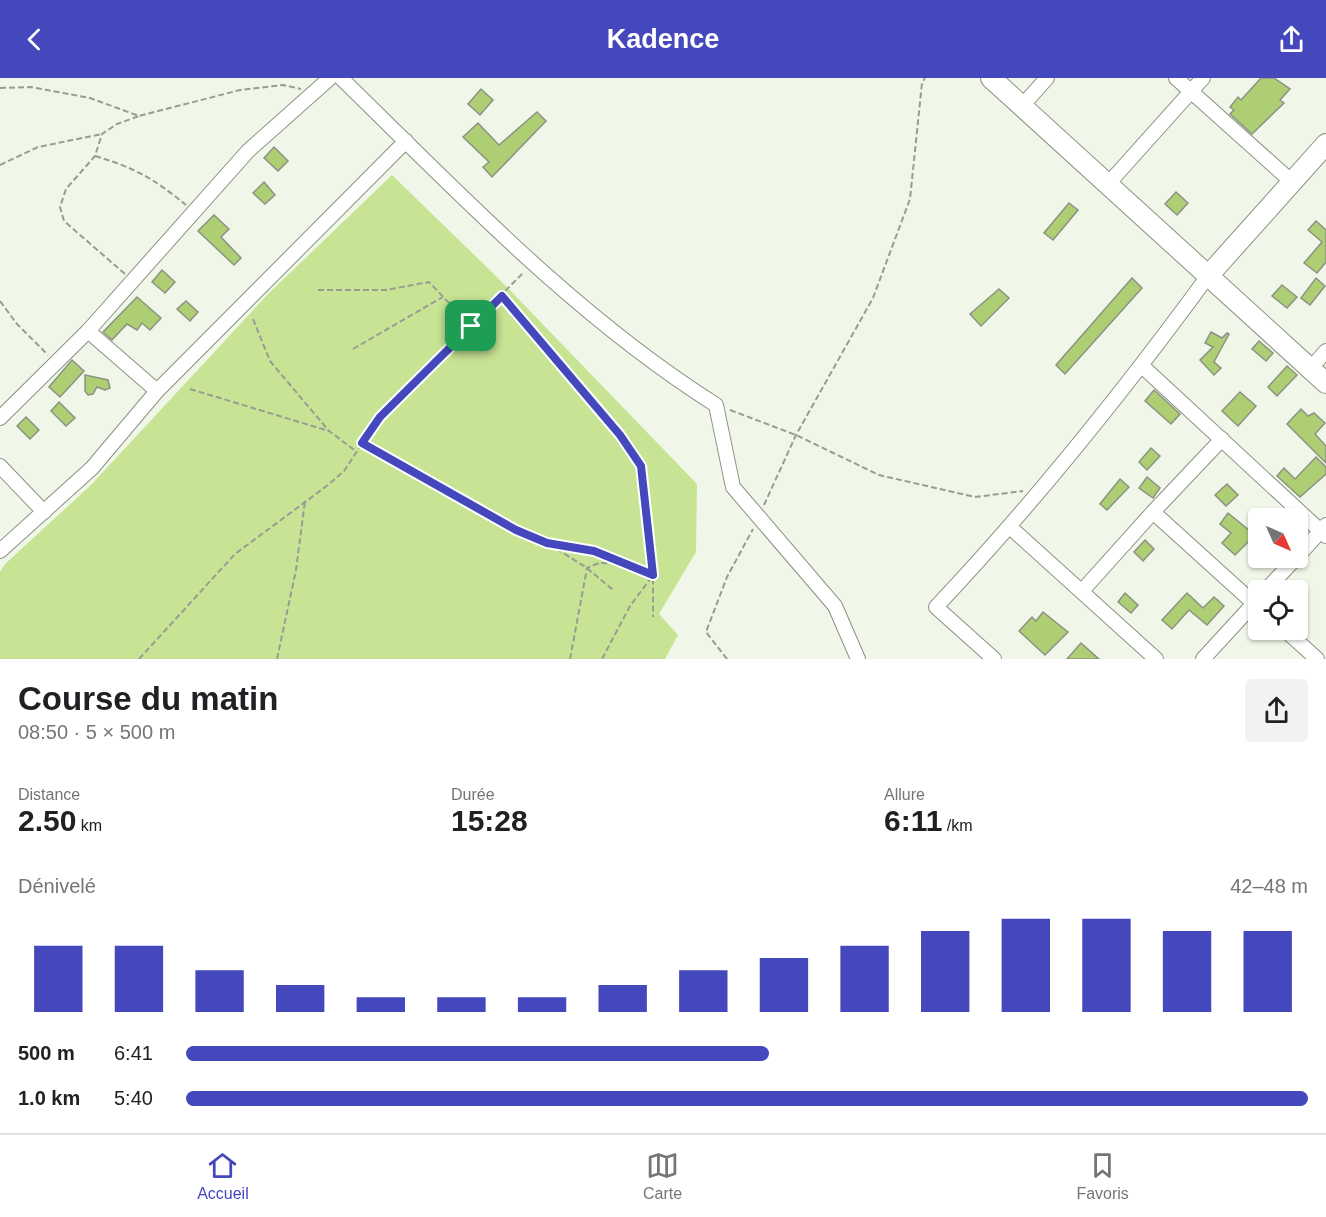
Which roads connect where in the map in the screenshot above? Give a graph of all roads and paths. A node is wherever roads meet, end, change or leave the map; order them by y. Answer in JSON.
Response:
{"nodes":[{"id":1,"x":330,"y":78,"type":"edge"},
{"id":2,"x":341,"y":78,"type":"edge"},
{"id":3,"x":926,"y":78,"type":"edge"},
{"id":4,"x":991,"y":78,"type":"edge"},
{"id":5,"x":1047,"y":78,"type":"edge"},
{"id":6,"x":1176,"y":78,"type":"edge"},
{"id":7,"x":1203,"y":78,"type":"edge"},
{"id":8,"x":0,"y":88,"type":"edge"},
{"id":9,"x":315,"y":92,"type":"junction"},
{"id":10,"x":1191,"y":92,"type":"junction"},
{"id":11,"x":1022,"y":106,"type":"junction"},
{"id":12,"x":139,"y":116,"type":"junction"},
{"id":13,"x":102,"y":134,"type":"junction"},
{"id":14,"x":406,"y":141,"type":"junction"},
{"id":15,"x":1326,"y":145,"type":"edge"},
{"id":16,"x":95,"y":156,"type":"junction"},
{"id":17,"x":0,"y":165,"type":"edge"},
{"id":18,"x":1292,"y":182,"type":"junction"},
{"id":19,"x":1108,"y":184,"type":"junction"},
{"id":20,"x":194,"y":212,"type":"junction"},
{"id":21,"x":531,"y":263,"type":"junction"},
{"id":22,"x":1208,"y":276,"type":"junction"},
{"id":23,"x":133,"y":281,"type":"junction"},
{"id":24,"x":318,"y":290,"type":"dead end"},
{"id":25,"x":502,"y":296,"type":"junction"},
{"id":26,"x":443,"y":297,"type":"junction"},
{"id":27,"x":0,"y":301,"type":"edge"},
{"id":28,"x":253,"y":319,"type":"dead end"},
{"id":29,"x":471,"y":326,"type":"junction"},
{"id":30,"x":88,"y":332,"type":"junction"},
{"id":31,"x":353,"y":348,"type":"dead end"},
{"id":32,"x":1326,"y":351,"type":"edge"},
{"id":33,"x":56,"y":364,"type":"junction"},
{"id":34,"x":1143,"y":366,"type":"junction"},
{"id":35,"x":1310,"y":369,"type":"junction"},
{"id":36,"x":1326,"y":383,"type":"edge"},
{"id":37,"x":190,"y":389,"type":"dead end"},
{"id":38,"x":157,"y":391,"type":"junction"},
{"id":39,"x":716,"y":405,"type":"junction"},
{"id":40,"x":0,"y":418,"type":"edge"},
{"id":41,"x":329,"y":432,"type":"junction"},
{"id":42,"x":796,"y":435,"type":"junction"},
{"id":43,"x":1222,"y":439,"type":"junction"},
{"id":44,"x":362,"y":443,"type":"junction"},
{"id":45,"x":357,"y":452,"type":"junction"},
{"id":46,"x":0,"y":466,"type":"edge"},
{"id":47,"x":1040,"y":489,"type":"junction"},
{"id":48,"x":305,"y":501,"type":"junction"},
{"id":49,"x":44,"y":512,"type":"junction"},
{"id":50,"x":1154,"y":512,"type":"junction"},
{"id":51,"x":759,"y":517,"type":"junction"},
{"id":52,"x":1011,"y":528,"type":"junction"},
{"id":53,"x":1324,"y":530,"type":"edge"},
{"id":54,"x":547,"y":543,"type":"junction"},
{"id":55,"x":1308,"y":546,"type":"edge"},
{"id":56,"x":0,"y":551,"type":"edge"},
{"id":57,"x":625,"y":564,"type":"junction"},
{"id":58,"x":587,"y":568,"type":"junction"},
{"id":59,"x":1287,"y":568,"type":"edge"},
{"id":60,"x":653,"y":575,"type":"junction"},
{"id":61,"x":1275,"y":580,"type":"edge"},
{"id":62,"x":613,"y":590,"type":"dead end"},
{"id":63,"x":1082,"y":591,"type":"junction"},
{"id":64,"x":1248,"y":595,"type":"edge"},
{"id":65,"x":1248,"y":612,"type":"edge"},
{"id":66,"x":653,"y":617,"type":"dead end"},
{"id":67,"x":1296,"y":640,"type":"edge"},
{"id":68,"x":139,"y":659,"type":"edge"},
{"id":69,"x":277,"y":659,"type":"edge"},
{"id":70,"x":570,"y":659,"type":"edge"},
{"id":71,"x":602,"y":659,"type":"edge"},
{"id":72,"x":727,"y":659,"type":"edge"},
{"id":73,"x":858,"y":659,"type":"edge"},
{"id":74,"x":994,"y":659,"type":"edge"},
{"id":75,"x":1155,"y":659,"type":"edge"},
{"id":76,"x":1203,"y":659,"type":"edge"},
{"id":77,"x":1317,"y":659,"type":"edge"}],
"edges":[{"from":1,"to":9,"type":"street"},
{"from":2,"to":14,"type":"street"},
{"from":3,"to":42,"type":"path"},
{"from":4,"to":11,"type":"street"},
{"from":5,"to":11,"type":"street"},
{"from":6,"to":10,"type":"street"},
{"from":7,"to":10,"type":"street"},
{"from":8,"to":12,"type":"path"},
{"from":9,"to":12,"type":"path"},
{"from":9,"to":20,"type":"street"},
{"from":10,"to":18,"type":"street"},
{"from":10,"to":19,"type":"street"},
{"from":11,"to":19,"type":"street"},
{"from":12,"to":13,"type":"path"},
{"from":13,"to":16,"type":"path"},
{"from":13,"to":17,"type":"path"},
{"from":14,"to":21,"type":"street"},
{"from":14,"to":38,"type":"street"},
{"from":15,"to":18,"type":"street"},
{"from":16,"to":20,"type":"path"},
{"from":16,"to":23,"type":"path"},
{"from":18,"to":22,"type":"street"},
{"from":19,"to":22,"type":"street"},
{"from":20,"to":23,"type":"street"},
{"from":21,"to":25,"type":"path"},
{"from":21,"to":39,"type":"street"},
{"from":22,"to":34,"type":"street"},
{"from":22,"to":35,"type":"street"},
{"from":23,"to":30,"type":"street"},
{"from":24,"to":26,"type":"path"},
{"from":25,"to":29,"type":"path"},
{"from":25,"to":60,"type":"path"},
{"from":26,"to":29,"type":"path"},
{"from":26,"to":31,"type":"path"},
{"from":27,"to":33,"type":"path"},
{"from":28,"to":41,"type":"path"},
{"from":29,"to":44,"type":"path"},
{"from":30,"to":33,"type":"street"},
{"from":30,"to":38,"type":"street"},
{"from":32,"to":35,"type":"street"},
{"from":33,"to":40,"type":"street"},
{"from":34,"to":43,"type":"street"},
{"from":34,"to":47,"type":"street"},
{"from":35,"to":36,"type":"street"},
{"from":37,"to":41,"type":"path"},
{"from":38,"to":49,"type":"street"},
{"from":39,"to":42,"type":"path"},
{"from":39,"to":51,"type":"street"},
{"from":41,"to":45,"type":"path"},
{"from":42,"to":47,"type":"path"},
{"from":42,"to":51,"type":"path"},
{"from":43,"to":50,"type":"street"},
{"from":43,"to":53,"type":"street"},
{"from":44,"to":45,"type":"path"},
{"from":44,"to":54,"type":"path"},
{"from":45,"to":48,"type":"path"},
{"from":46,"to":49,"type":"street"},
{"from":47,"to":52,"type":"street"},
{"from":48,"to":68,"type":"path"},
{"from":48,"to":69,"type":"path"},
{"from":49,"to":56,"type":"street"},
{"from":50,"to":63,"type":"street"},
{"from":50,"to":64,"type":"street"},
{"from":51,"to":72,"type":"path"},
{"from":51,"to":73,"type":"street"},
{"from":52,"to":63,"type":"street"},
{"from":52,"to":74,"type":"street"},
{"from":53,"to":55,"type":"street"},
{"from":54,"to":57,"type":"path"},
{"from":54,"to":58,"type":"path"},
{"from":57,"to":58,"type":"path"},
{"from":57,"to":60,"type":"path"},
{"from":58,"to":62,"type":"path"},
{"from":58,"to":70,"type":"path"},
{"from":59,"to":61,"type":"street"},
{"from":60,"to":66,"type":"path"},
{"from":60,"to":71,"type":"path"},
{"from":63,"to":75,"type":"street"},
{"from":65,"to":76,"type":"street"},
{"from":67,"to":77,"type":"street"}]}
